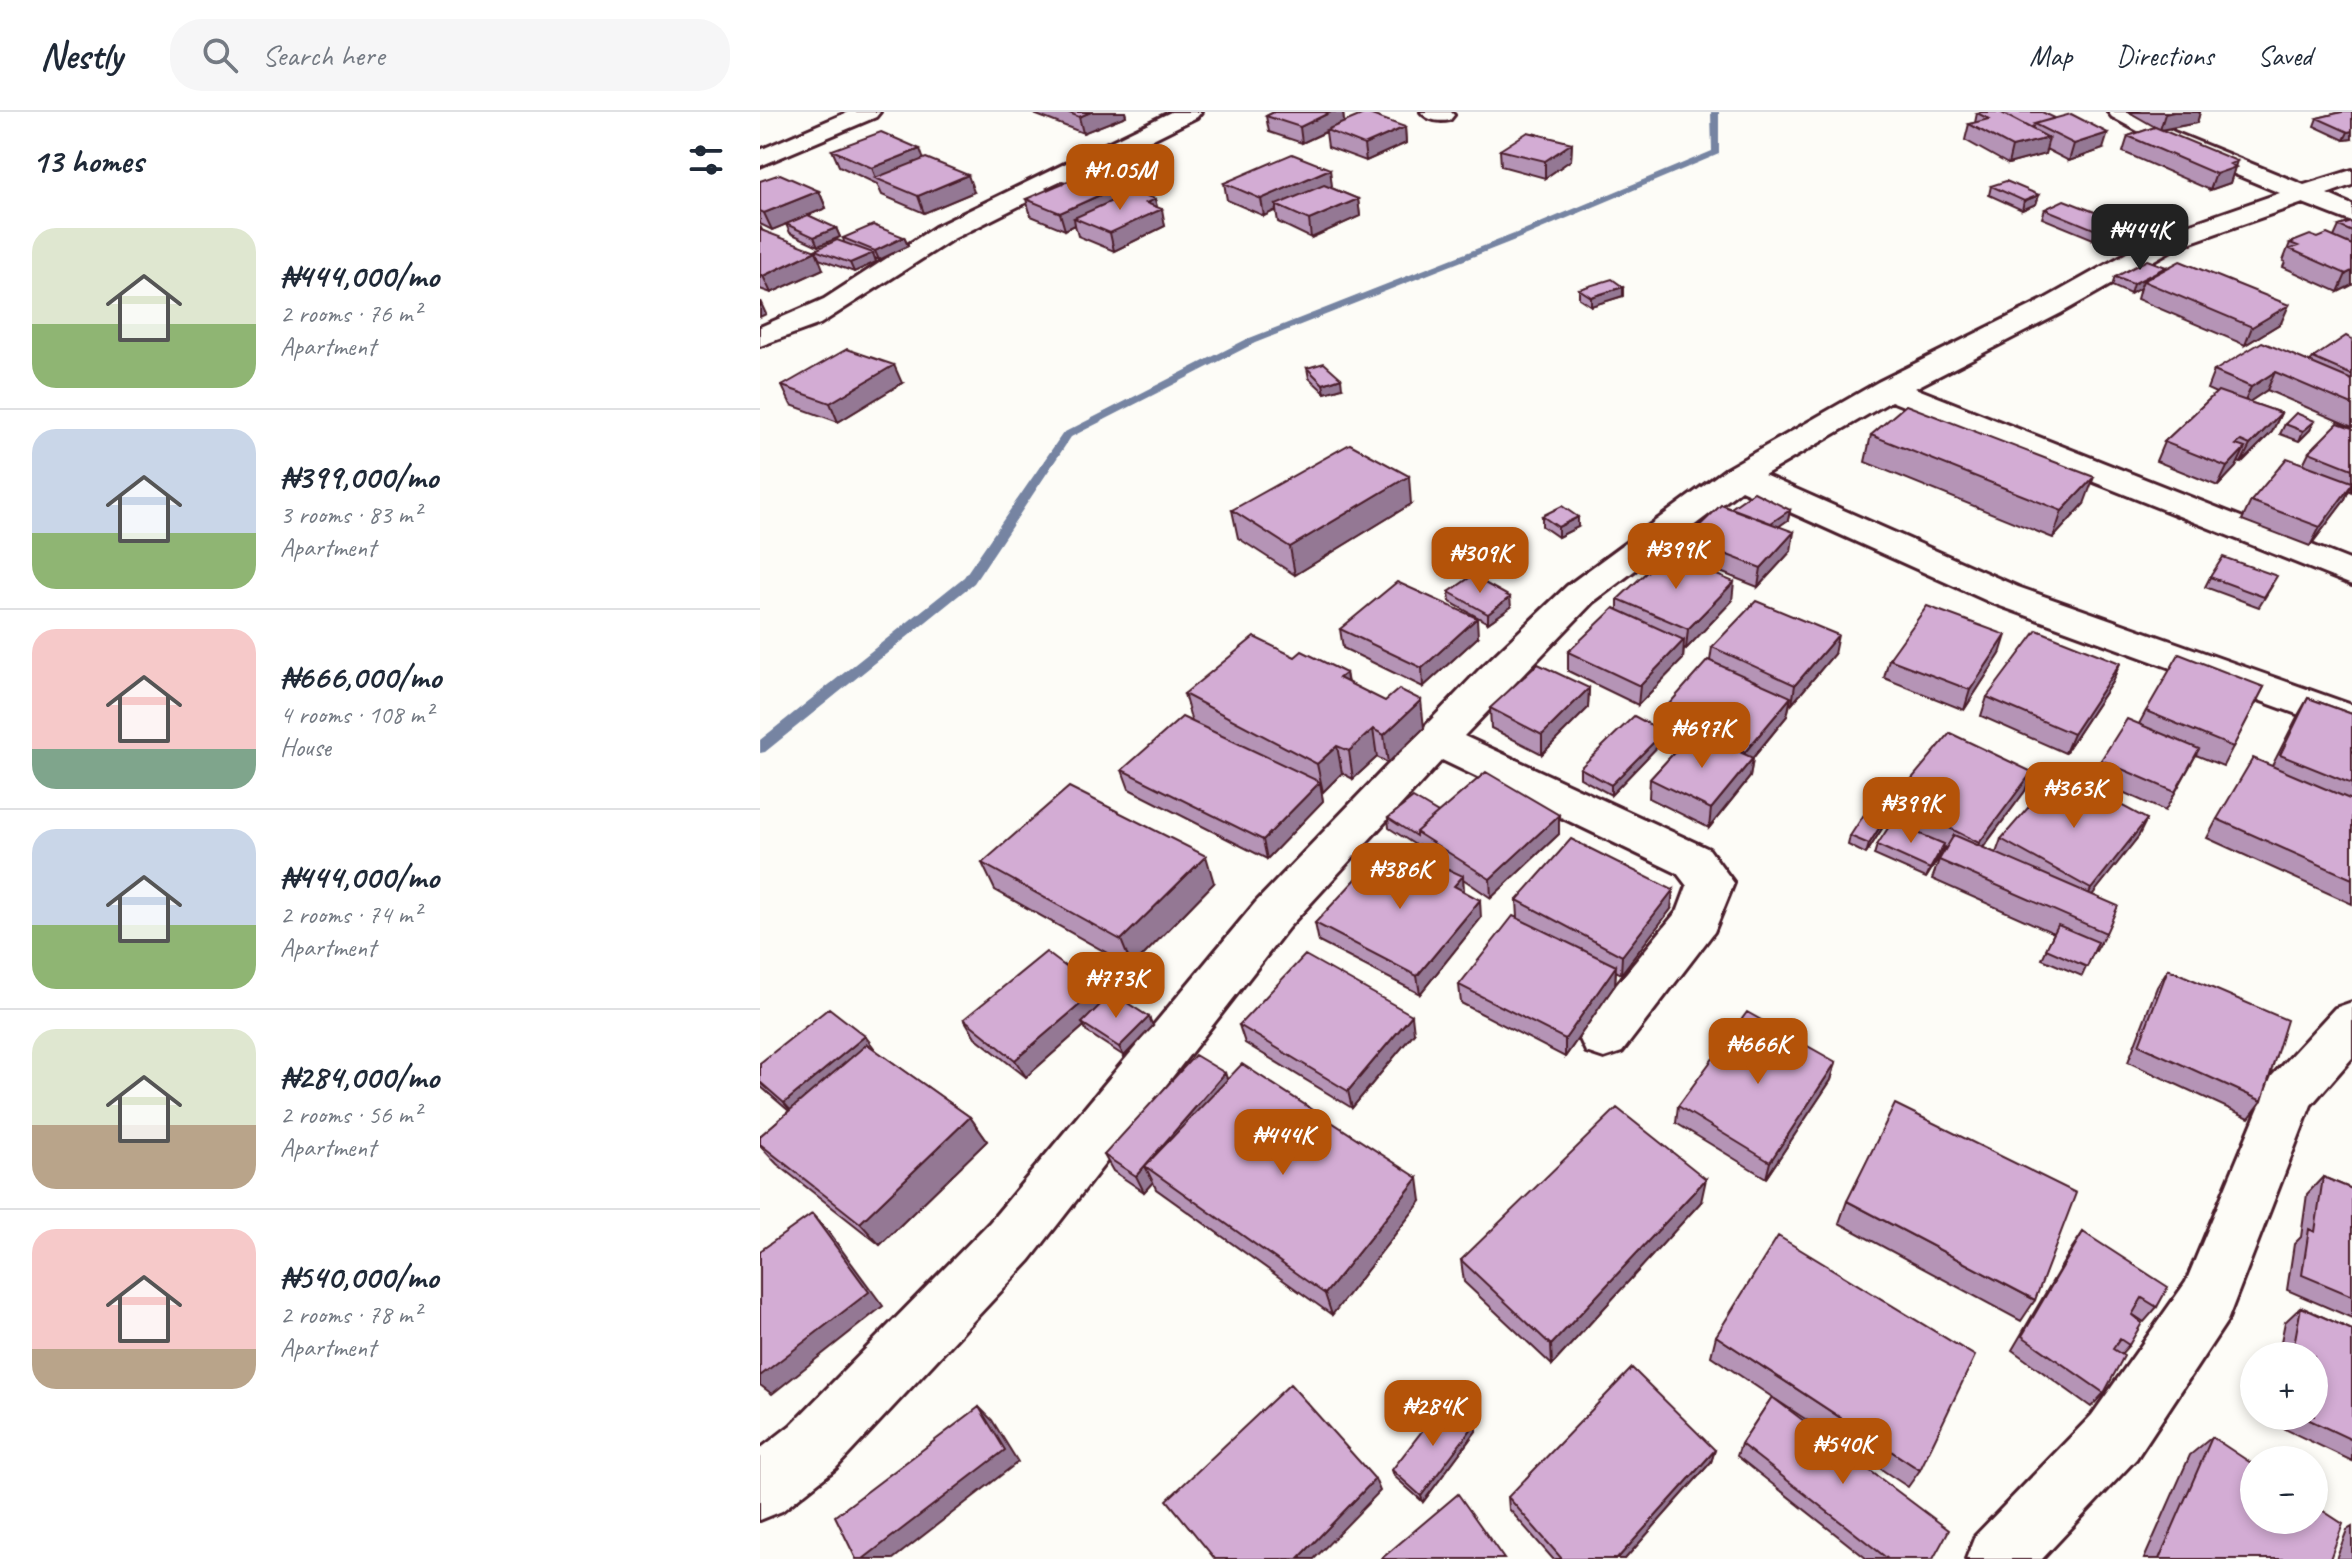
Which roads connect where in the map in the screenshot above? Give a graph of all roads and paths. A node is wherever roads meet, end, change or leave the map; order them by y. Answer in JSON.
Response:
{"nodes":[{"id":1,"x":868,"y":112,"type":"edge"},
{"id":2,"x":1189,"y":112,"type":"edge"},
{"id":3,"x":2120,"y":112,"type":"edge"},
{"id":4,"x":760,"y":159,"type":"edge"},
{"id":5,"x":2352,"y":177,"type":"edge"},
{"id":6,"x":2301,"y":193,"type":"junction"},
{"id":7,"x":2352,"y":214,"type":"edge"},
{"id":8,"x":760,"y":337,"type":"edge"},
{"id":9,"x":1889,"y":389,"type":"junction"},
{"id":10,"x":1738,"y":476,"type":"junction"},
{"id":11,"x":2352,"y":574,"type":"edge"},
{"id":12,"x":2352,"y":720,"type":"edge"},
{"id":13,"x":1438,"y":741,"type":"junction"},
{"id":14,"x":2352,"y":1023,"type":"edge"},
{"id":15,"x":1604,"y":1037,"type":"dead end"},
{"id":16,"x":760,"y":1489,"type":"edge"},
{"id":17,"x":1998,"y":1559,"type":"edge"}],
"edges":[{"from":1,"to":4,"type":"street"},
{"from":2,"to":8,"type":"street"},
{"from":3,"to":6,"type":"street"},
{"from":5,"to":6,"type":"street"},
{"from":6,"to":7,"type":"street"},
{"from":6,"to":9,"type":"street"},
{"from":9,"to":10,"type":"street"},
{"from":9,"to":11,"type":"street"},
{"from":10,"to":12,"type":"street"},
{"from":10,"to":13,"type":"street"},
{"from":13,"to":15,"type":"street"},
{"from":13,"to":16,"type":"street"},
{"from":14,"to":17,"type":"street"}]}
